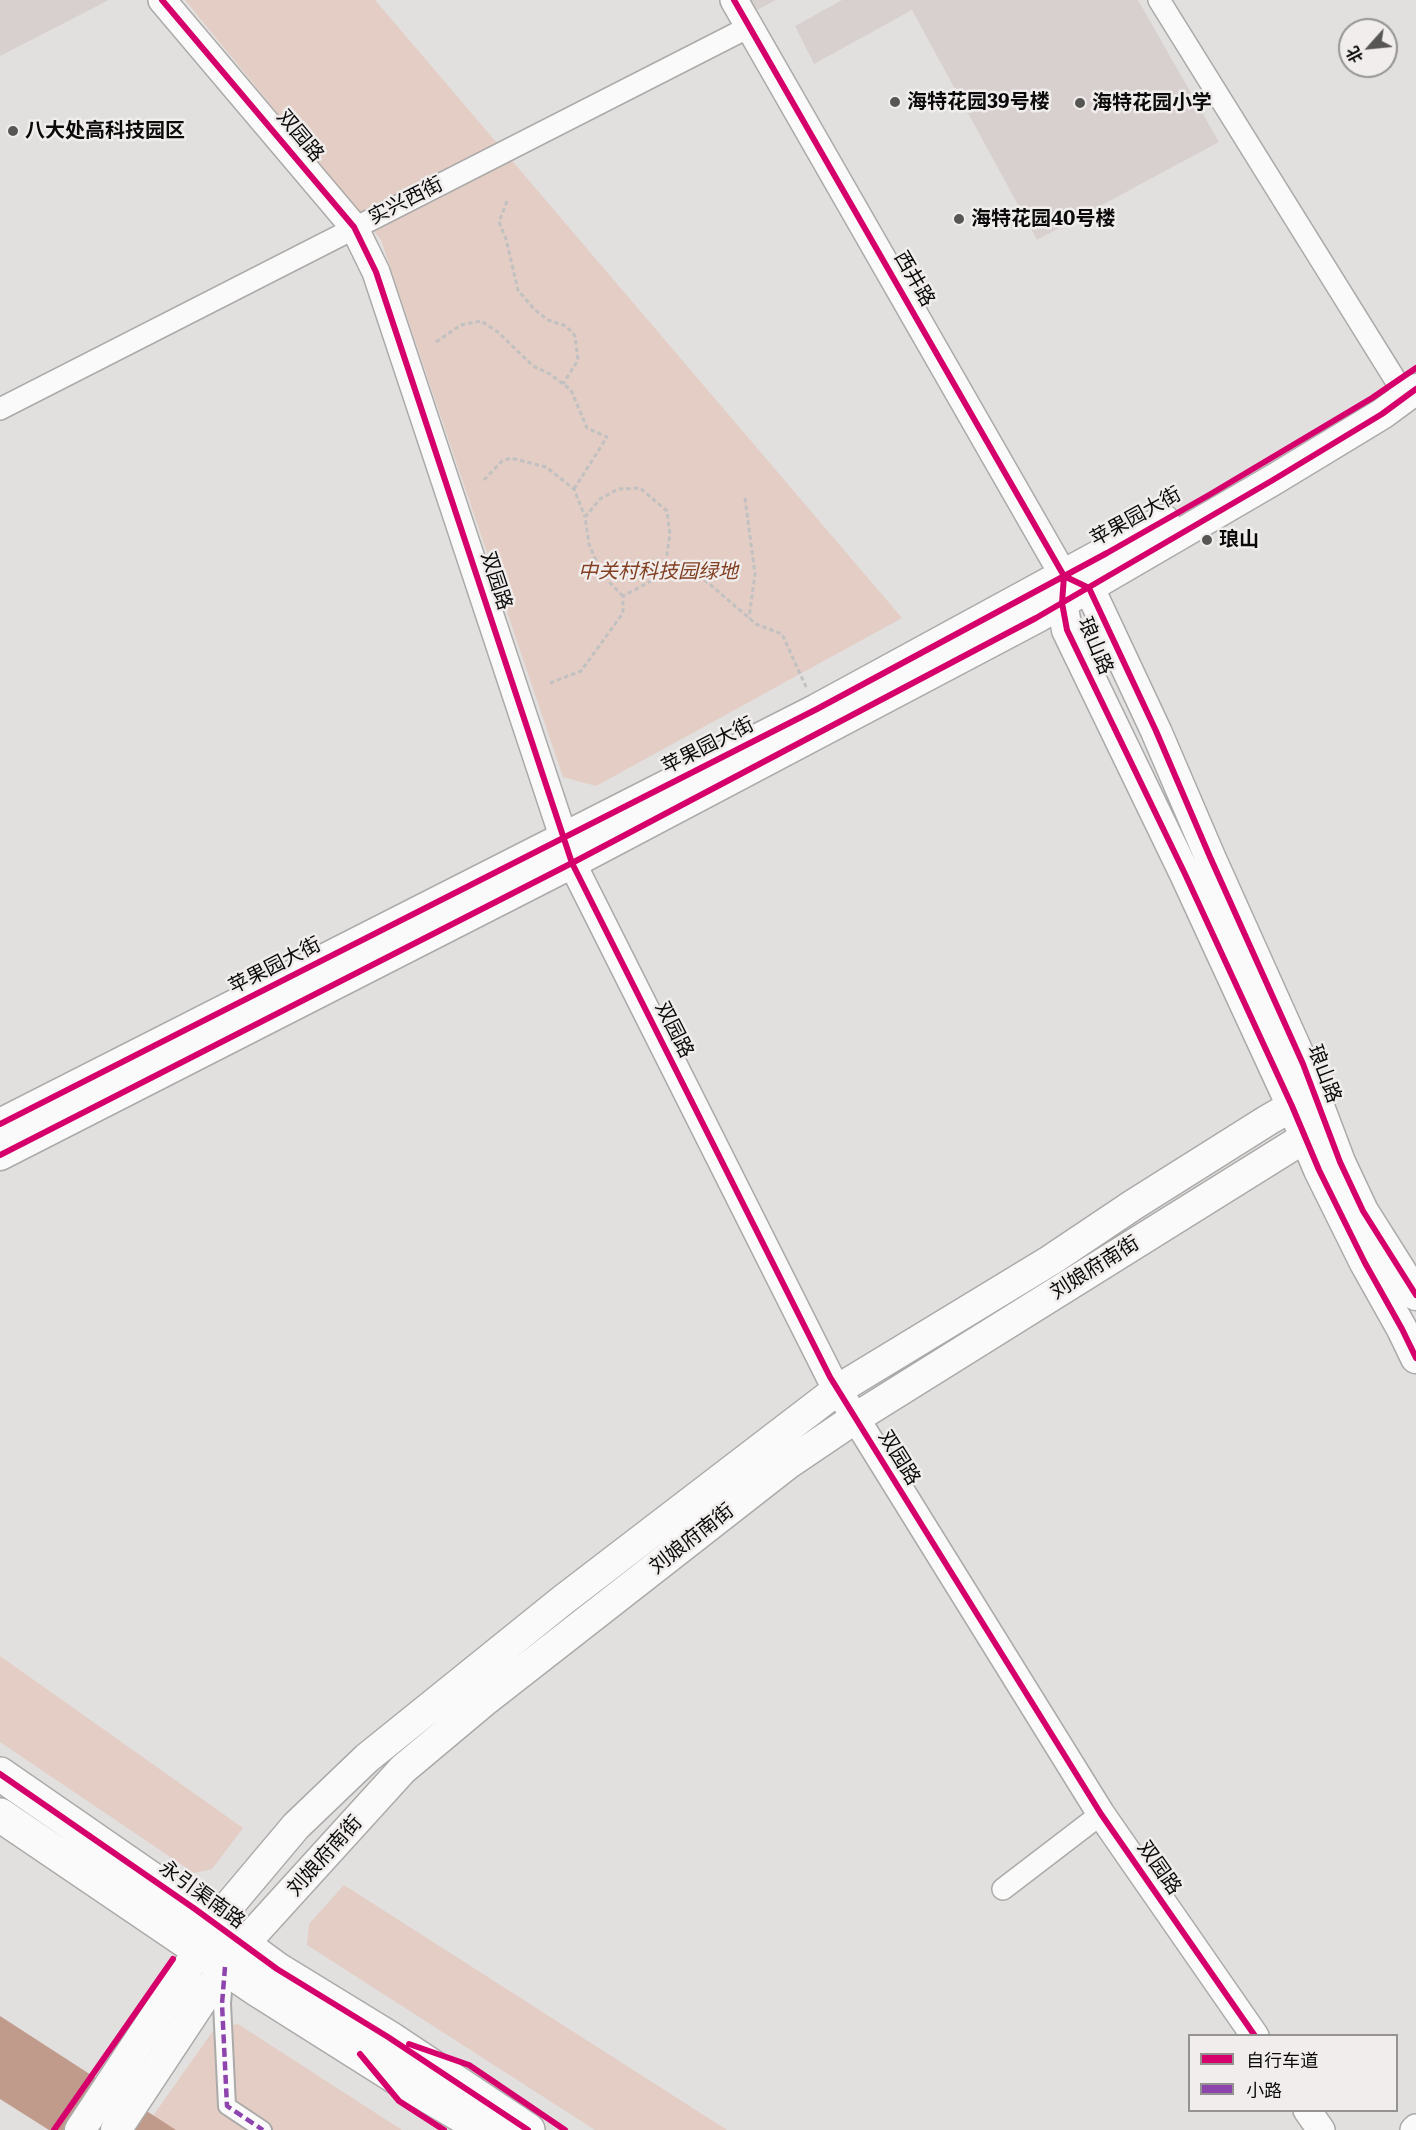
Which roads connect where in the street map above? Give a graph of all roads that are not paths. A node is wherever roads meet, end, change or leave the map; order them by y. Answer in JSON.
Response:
{"nodes":[{"id":1,"x":162,"y":0,"type":"edge"},
{"id":2,"x":734,"y":0,"type":"edge"},
{"id":3,"x":1159,"y":0,"type":"edge"},
{"id":4,"x":749,"y":27,"type":"junction"},
{"id":5,"x":354,"y":227,"type":"junction"},
{"id":6,"x":1409,"y":384,"type":"edge"},
{"id":7,"x":0,"y":409,"type":"edge"},
{"id":8,"x":1072,"y":589,"type":"junction"},
{"id":9,"x":568,"y":851,"type":"junction"},
{"id":10,"x":1303,"y":1100,"type":"junction"},
{"id":11,"x":0,"y":1124,"type":"edge"},
{"id":12,"x":1315,"y":1130,"type":"junction"},
{"id":13,"x":0,"y":1155,"type":"edge"},
{"id":14,"x":1416,"y":1295,"type":"edge"},
{"id":15,"x":1416,"y":1358,"type":"edge"},
{"id":16,"x":837,"y":1390,"type":"junction"},
{"id":17,"x":854,"y":1419,"type":"junction"},
{"id":18,"x":0,"y":1774,"type":"edge"},
{"id":19,"x":1101,"y":1814,"type":"junction"},
{"id":20,"x":0,"y":1815,"type":"edge"},
{"id":21,"x":1003,"y":1889,"type":"dead end"},
{"id":22,"x":221,"y":1947,"type":"junction"},
{"id":23,"x":1254,"y":2034,"type":"edge"},
{"id":24,"x":144,"y":2061,"type":"junction"},
{"id":25,"x":1308,"y":2112,"type":"edge"},
{"id":26,"x":80,"y":2130,"type":"edge"},
{"id":27,"x":116,"y":2130,"type":"edge"},
{"id":28,"x":263,"y":2130,"type":"edge"},
{"id":29,"x":486,"y":2130,"type":"edge"},
{"id":30,"x":528,"y":2130,"type":"edge"},
{"id":31,"x":1321,"y":2130,"type":"edge"}],
"edges":[{"from":1,"to":5,"type":"street","name":"双园路"},
{"from":2,"to":4,"type":"street","name":"西井路"},
{"from":3,"to":6,"type":"street"},
{"from":4,"to":5,"type":"street","name":"实兴西街"},
{"from":4,"to":8,"type":"street","name":"西井路"},
{"from":5,"to":7,"type":"street","name":"实兴西街"},
{"from":5,"to":9,"type":"street","name":"双园路"},
{"from":6,"to":8,"type":"main road","name":"苹果园大街"},
{"from":8,"to":9,"type":"main road","name":"苹果园大街"},
{"from":8,"to":9,"type":"main road","name":"苹果园大街"},
{"from":8,"to":10,"type":"main road","name":"琅山路"},
{"from":9,"to":11,"type":"main road","name":"苹果园大街"},
{"from":9,"to":13,"type":"main road","name":"苹果园大街"},
{"from":9,"to":16,"type":"street","name":"双园路"},
{"from":10,"to":12,"type":"main road","name":"琅山路"},
{"from":10,"to":16,"type":"main road","name":"刘娘府南街"},
{"from":12,"to":14,"type":"main road","name":"琅山路"},
{"from":12,"to":15,"type":"main road","name":"琅山路"},
{"from":12,"to":17,"type":"main road","name":"刘娘府南街"},
{"from":16,"to":17,"type":"street","name":"双园路"},
{"from":16,"to":22,"type":"main road","name":"刘娘府南街"},
{"from":17,"to":19,"type":"street","name":"双园路"},
{"from":17,"to":22,"type":"main road","name":"刘娘府南街"},
{"from":18,"to":22,"type":"main road","name":"永引渠南路"},
{"from":19,"to":21,"type":"street"},
{"from":19,"to":23,"type":"street","name":"双园路"},
{"from":20,"to":22,"type":"main road","name":"永引渠南路"},
{"from":22,"to":24,"type":"main road"},
{"from":22,"to":28,"type":"street"},
{"from":22,"to":29,"type":"main road","name":"永引渠南路"},
{"from":22,"to":30,"type":"main road","name":"永引渠南路"},
{"from":24,"to":26,"type":"main road"},
{"from":24,"to":27,"type":"main road"},
{"from":25,"to":31,"type":"street"}]}
